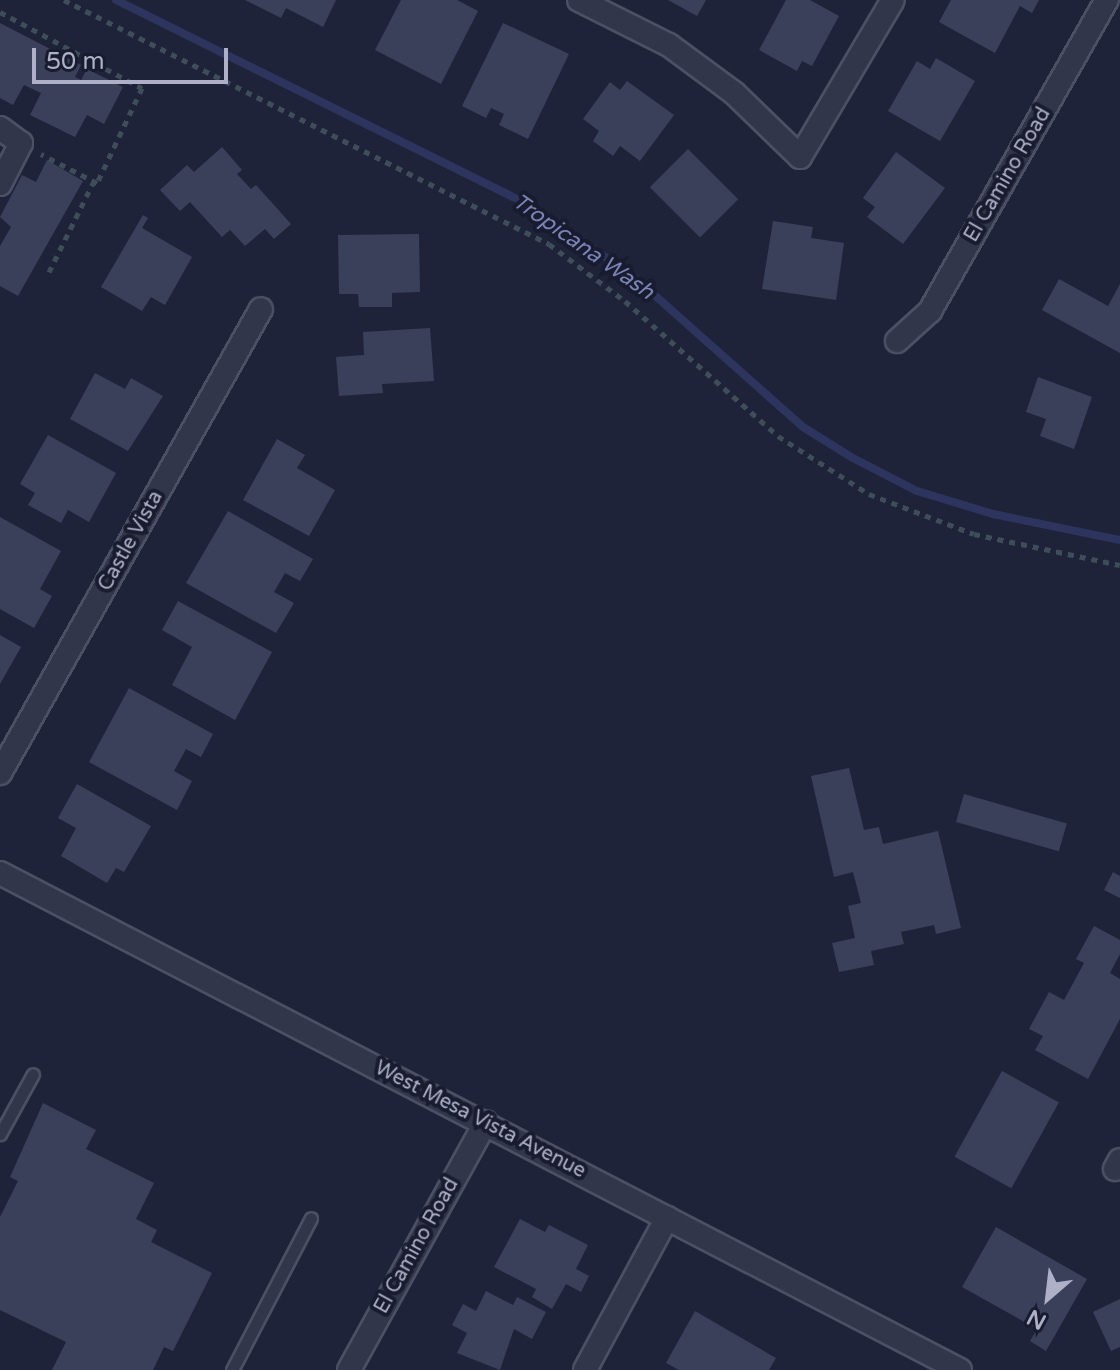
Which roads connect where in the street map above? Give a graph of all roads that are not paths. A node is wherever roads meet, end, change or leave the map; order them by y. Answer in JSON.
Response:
{"nodes":[{"id":1,"x":579,"y":0,"type":"edge"},
{"id":2,"x":893,"y":0,"type":"edge"},
{"id":3,"x":1107,"y":0,"type":"edge"},
{"id":4,"x":0,"y":128,"type":"edge"},
{"id":5,"x":0,"y":184,"type":"edge"},
{"id":6,"x":261,"y":309,"type":"dead end"},
{"id":7,"x":897,"y":341,"type":"dead end"},
{"id":8,"x":0,"y":773,"type":"edge"},
{"id":9,"x":0,"y":873,"type":"edge"},
{"id":10,"x":33,"y":1074,"type":"dead end"},
{"id":11,"x":486,"y":1122,"type":"junction"},
{"id":12,"x":0,"y":1134,"type":"edge"},
{"id":13,"x":311,"y":1218,"type":"dead end"},
{"id":14,"x":667,"y":1218,"type":"junction"},
{"id":15,"x":232,"y":1370,"type":"edge"},
{"id":16,"x":349,"y":1370,"type":"edge"},
{"id":17,"x":585,"y":1370,"type":"edge"},
{"id":18,"x":960,"y":1370,"type":"edge"}],
"edges":[{"from":1,"to":2,"type":"street"},
{"from":3,"to":7,"type":"street","name":"El Camino Road"},
{"from":4,"to":5,"type":"street"},
{"from":6,"to":8,"type":"street","name":"Castle Vista"},
{"from":9,"to":11,"type":"street","name":"West Mesa Vista Avenue"},
{"from":10,"to":12,"type":"lane"},
{"from":11,"to":14,"type":"street","name":"West Mesa Vista Avenue"},
{"from":11,"to":16,"type":"street","name":"El Camino Road"},
{"from":13,"to":15,"type":"lane"},
{"from":14,"to":17,"type":"street"},
{"from":14,"to":18,"type":"street","name":"West Mesa Vista Avenue"}]}
